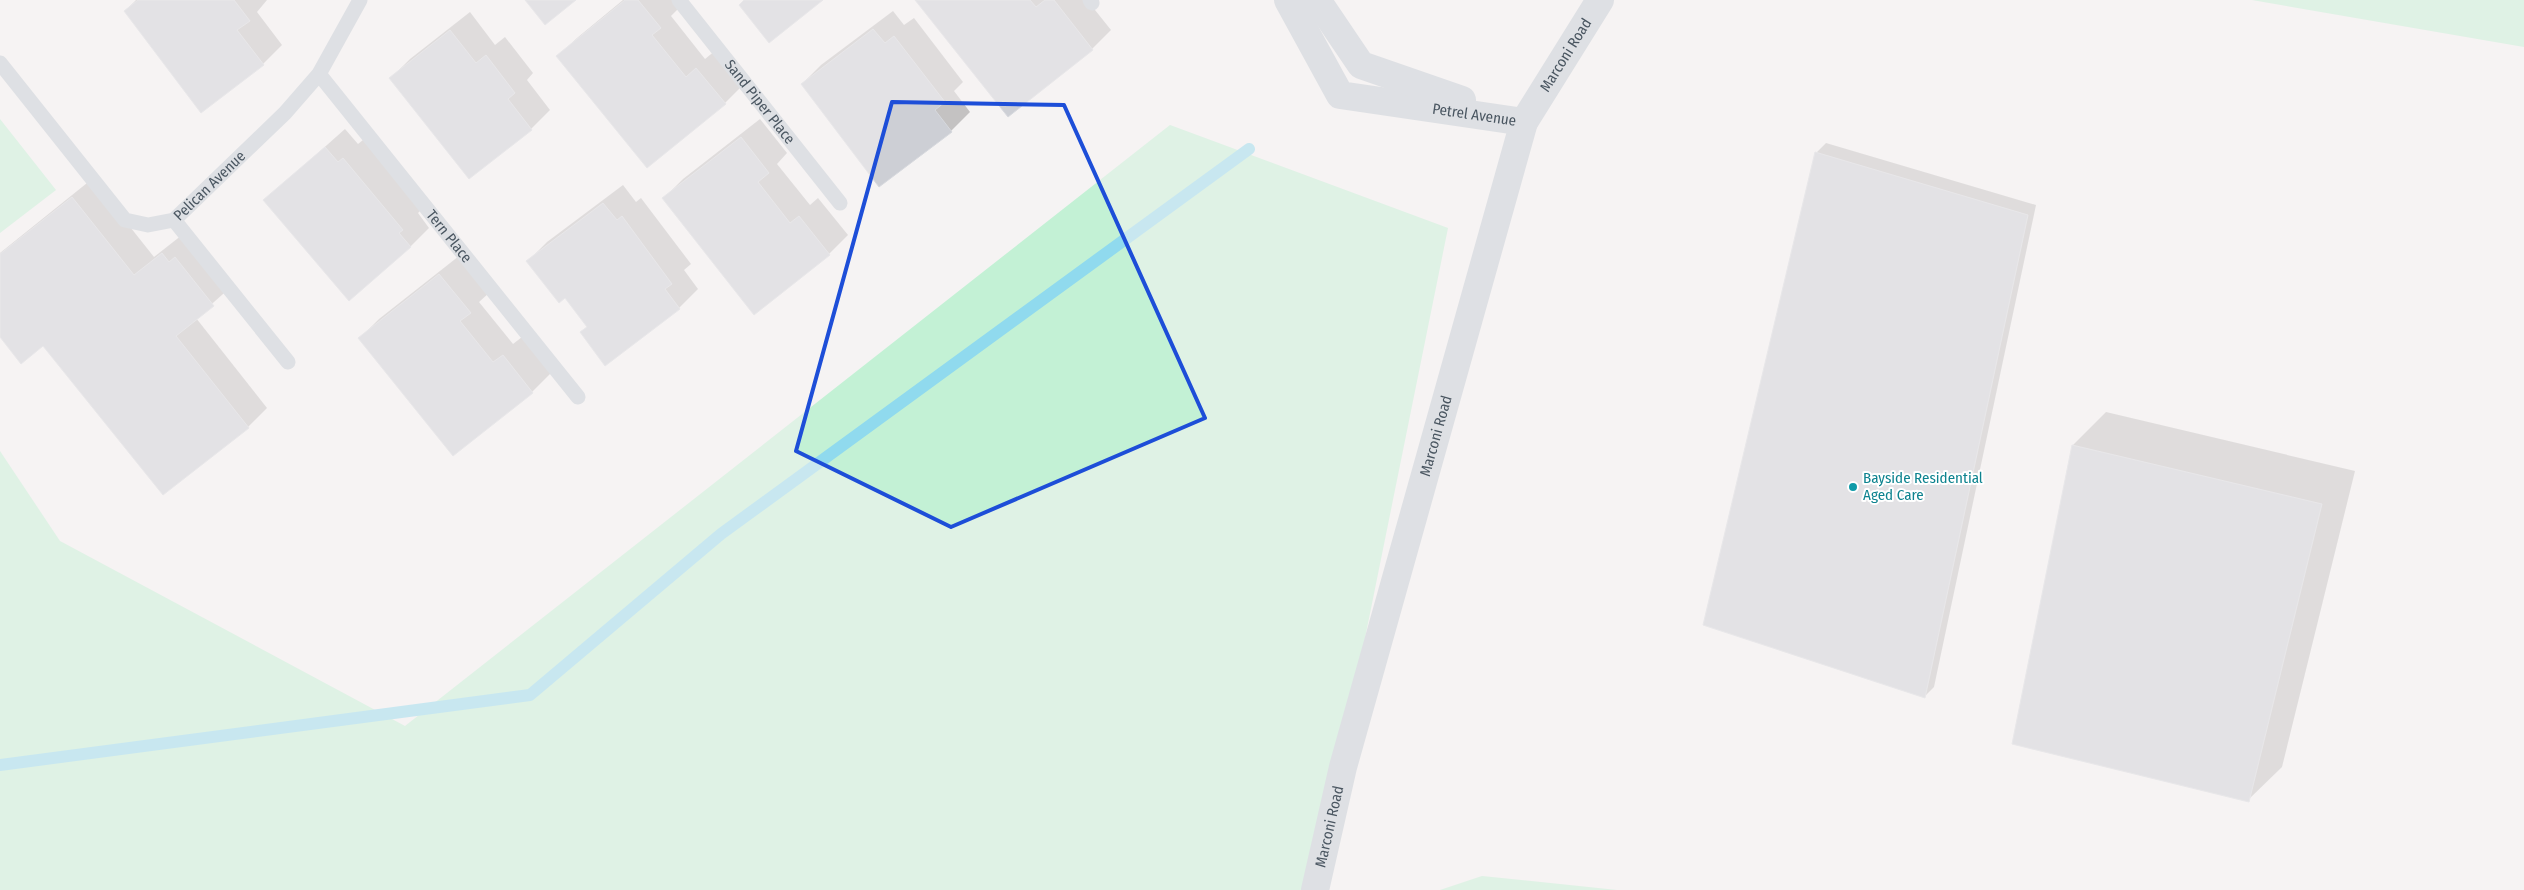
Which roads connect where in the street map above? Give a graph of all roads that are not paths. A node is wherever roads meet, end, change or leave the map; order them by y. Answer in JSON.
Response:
{"nodes":[{"id":1,"x":360,"y":0,"type":"edge"},
{"id":2,"x":679,"y":0,"type":"edge"},
{"id":3,"x":1288,"y":0,"type":"edge"},
{"id":4,"x":1317,"y":0,"type":"edge"},
{"id":5,"x":1600,"y":0,"type":"edge"},
{"id":6,"x":0,"y":63,"type":"edge"},
{"id":7,"x":318,"y":74,"type":"junction"},
{"id":8,"x":1524,"y":122,"type":"junction"},
{"id":9,"x":840,"y":203,"type":"dead end"},
{"id":10,"x":174,"y":220,"type":"junction"},
{"id":11,"x":288,"y":362,"type":"dead end"},
{"id":12,"x":578,"y":397,"type":"dead end"},
{"id":13,"x":1315,"y":890,"type":"edge"}],
"edges":[{"from":1,"to":7,"type":"lane","name":"Pelican Avenue"},
{"from":2,"to":9,"type":"lane","name":"Sand Piper Place"},
{"from":3,"to":8,"type":"street","name":"Petrel Avenue"},
{"from":4,"to":8,"type":"street","name":"Petrel Avenue"},
{"from":5,"to":8,"type":"street","name":"Marconi Road"},
{"from":6,"to":10,"type":"lane","name":"Pelican Avenue"},
{"from":7,"to":10,"type":"lane","name":"Pelican Avenue"},
{"from":7,"to":12,"type":"lane","name":"Tern Place"},
{"from":8,"to":13,"type":"street","name":"Marconi Road"},
{"from":10,"to":11,"type":"lane"}]}
